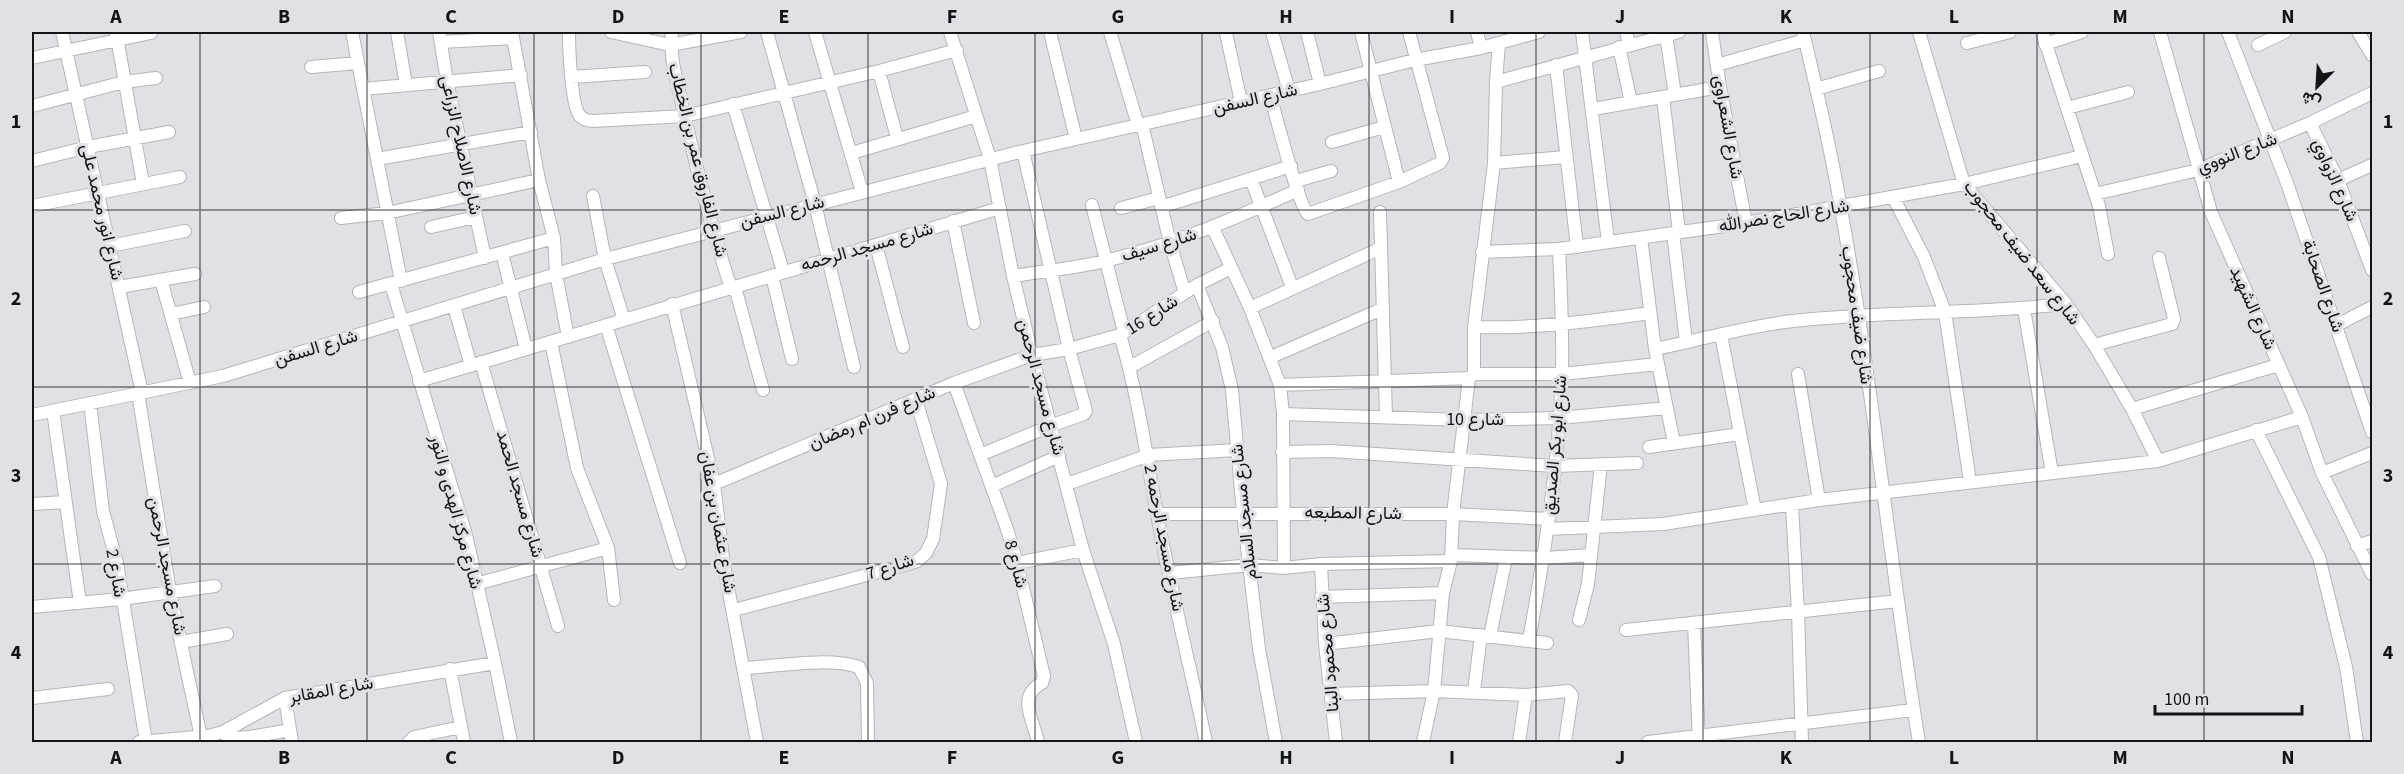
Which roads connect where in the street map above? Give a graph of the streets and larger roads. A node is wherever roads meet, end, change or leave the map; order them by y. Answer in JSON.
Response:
{"nodes":[{"id":1,"x":62,"y":32,"type":"edge"},
{"id":2,"x":352,"y":32,"type":"edge"},
{"id":3,"x":397,"y":32,"type":"edge"},
{"id":4,"x":569,"y":32,"type":"edge"},
{"id":5,"x":611,"y":32,"type":"edge"},
{"id":6,"x":672,"y":32,"type":"edge"},
{"id":7,"x":741,"y":32,"type":"edge"},
{"id":8,"x":766,"y":32,"type":"edge"},
{"id":9,"x":815,"y":32,"type":"edge"},
{"id":10,"x":950,"y":32,"type":"edge"},
{"id":11,"x":1050,"y":32,"type":"edge"},
{"id":12,"x":1110,"y":32,"type":"edge"},
{"id":13,"x":1272,"y":32,"type":"edge"},
{"id":14,"x":1307,"y":32,"type":"edge"},
{"id":15,"x":1361,"y":32,"type":"edge"},
{"id":16,"x":1409,"y":32,"type":"edge"},
{"id":17,"x":1477,"y":32,"type":"edge"},
{"id":18,"x":1539,"y":32,"type":"edge"},
{"id":19,"x":1582,"y":32,"type":"edge"},
{"id":20,"x":1626,"y":32,"type":"edge"},
{"id":21,"x":1712,"y":32,"type":"edge"},
{"id":22,"x":1919,"y":32,"type":"edge"},
{"id":23,"x":2010,"y":32,"type":"edge"},
{"id":24,"x":2042,"y":32,"type":"edge"},
{"id":25,"x":2082,"y":32,"type":"edge"},
{"id":26,"x":2160,"y":32,"type":"edge"},
{"id":27,"x":2228,"y":32,"type":"edge"},
{"id":28,"x":2285,"y":32,"type":"edge"},
{"id":29,"x":2358,"y":32,"type":"edge"},
{"id":30,"x":151,"y":33,"type":"dead end"},
{"id":31,"x":1226,"y":33,"type":"dead end"},
{"id":32,"x":1673,"y":33,"type":"edge"},
{"id":33,"x":1518,"y":34,"type":"edge"},
{"id":34,"x":513,"y":35,"type":"edge"},
{"id":35,"x":117,"y":36,"type":"edge"},
{"id":36,"x":1804,"y":36,"type":"edge"},
{"id":37,"x":440,"y":37,"type":"edge"},
{"id":38,"x":1499,"y":43,"type":"junction"},
{"id":39,"x":1967,"y":43,"type":"dead end"},
{"id":40,"x":2045,"y":44,"type":"junction"},
{"id":41,"x":670,"y":45,"type":"junction"},
{"id":42,"x":2258,"y":45,"type":"dead end"},
{"id":43,"x":1624,"y":46,"type":"junction"},
{"id":44,"x":1481,"y":48,"type":"junction"},
{"id":45,"x":957,"y":50,"type":"junction"},
{"id":46,"x":65,"y":51,"type":"junction"},
{"id":47,"x":2373,"y":55,"type":"edge"},
{"id":48,"x":1584,"y":57,"type":"junction"},
{"id":49,"x":32,"y":58,"type":"edge"},
{"id":50,"x":1415,"y":60,"type":"junction"},
{"id":51,"x":358,"y":63,"type":"junction"},
{"id":52,"x":1556,"y":65,"type":"junction"},
{"id":53,"x":1717,"y":65,"type":"junction"},
{"id":54,"x":311,"y":67,"type":"dead end"},
{"id":55,"x":879,"y":71,"type":"junction"},
{"id":56,"x":1371,"y":71,"type":"junction"},
{"id":57,"x":1879,"y":71,"type":"dead end"},
{"id":58,"x":645,"y":72,"type":"dead end"},
{"id":59,"x":521,"y":75,"type":"junction"},
{"id":60,"x":571,"y":76,"type":"junction"},
{"id":61,"x":156,"y":78,"type":"dead end"},
{"id":62,"x":447,"y":81,"type":"junction"},
{"id":63,"x":124,"y":82,"type":"junction"},
{"id":64,"x":830,"y":82,"type":"junction"},
{"id":65,"x":1496,"y":82,"type":"junction"},
{"id":66,"x":1320,"y":84,"type":"junction"},
{"id":67,"x":406,"y":85,"type":"junction"},
{"id":68,"x":1720,"y":87,"type":"junction"},
{"id":69,"x":363,"y":89,"type":"junction"},
{"id":70,"x":1816,"y":90,"type":"junction"},
{"id":71,"x":1289,"y":91,"type":"junction"},
{"id":72,"x":2128,"y":92,"type":"dead end"},
{"id":73,"x":783,"y":93,"type":"junction"},
{"id":74,"x":2373,"y":93,"type":"edge"},
{"id":75,"x":74,"y":94,"type":"junction"},
{"id":76,"x":1270,"y":95,"type":"junction"},
{"id":77,"x":1669,"y":96,"type":"junction"},
{"id":78,"x":1241,"y":102,"type":"junction"},
{"id":79,"x":1631,"y":102,"type":"junction"},
{"id":80,"x":733,"y":104,"type":"junction"},
{"id":81,"x":32,"y":106,"type":"edge"},
{"id":82,"x":2067,"y":108,"type":"junction"},
{"id":83,"x":1593,"y":109,"type":"junction"},
{"id":84,"x":685,"y":116,"type":"junction"},
{"id":85,"x":976,"y":116,"type":"junction"},
{"id":86,"x":2310,"y":123,"type":"junction"},
{"id":87,"x":1140,"y":125,"type":"junction"},
{"id":88,"x":1384,"y":127,"type":"junction"},
{"id":89,"x":169,"y":132,"type":"dead end"},
{"id":90,"x":531,"y":132,"type":"junction"},
{"id":91,"x":135,"y":138,"type":"junction"},
{"id":92,"x":897,"y":138,"type":"junction"},
{"id":93,"x":1076,"y":139,"type":"junction"},
{"id":94,"x":2271,"y":140,"type":"junction"},
{"id":95,"x":1332,"y":142,"type":"dead end"},
{"id":96,"x":461,"y":144,"type":"junction"},
{"id":97,"x":88,"y":147,"type":"junction"},
{"id":98,"x":1023,"y":151,"type":"junction"},
{"id":99,"x":852,"y":153,"type":"junction"},
{"id":100,"x":2082,"y":156,"type":"junction"},
{"id":101,"x":1565,"y":157,"type":"junction"},
{"id":102,"x":376,"y":159,"type":"junction"},
{"id":103,"x":990,"y":159,"type":"junction"},
{"id":104,"x":32,"y":161,"type":"edge"},
{"id":105,"x":1494,"y":164,"type":"junction"},
{"id":106,"x":2373,"y":165,"type":"edge"},
{"id":107,"x":1292,"y":166,"type":"junction"},
{"id":108,"x":2198,"y":170,"type":"junction"},
{"id":109,"x":1331,"y":171,"type":"dead end"},
{"id":110,"x":180,"y":177,"type":"dead end"},
{"id":111,"x":1251,"y":179,"type":"junction"},
{"id":112,"x":539,"y":180,"type":"junction"},
{"id":113,"x":2338,"y":180,"type":"junction"},
{"id":114,"x":1399,"y":182,"type":"junction"},
{"id":115,"x":143,"y":184,"type":"junction"},
{"id":116,"x":1964,"y":184,"type":"junction"},
{"id":117,"x":1297,"y":186,"type":"junction"},
{"id":118,"x":862,"y":192,"type":"junction"},
{"id":119,"x":98,"y":193,"type":"junction"},
{"id":120,"x":471,"y":194,"type":"junction"},
{"id":121,"x":2094,"y":194,"type":"junction"},
{"id":122,"x":592,"y":196,"type":"dead end"},
{"id":123,"x":1893,"y":198,"type":"junction"},
{"id":124,"x":1160,"y":202,"type":"junction"},
{"id":125,"x":815,"y":204,"type":"junction"},
{"id":126,"x":1092,"y":204,"type":"dead end"},
{"id":127,"x":32,"y":206,"type":"edge"},
{"id":128,"x":1260,"y":207,"type":"junction"},
{"id":129,"x":1841,"y":207,"type":"junction"},
{"id":130,"x":1000,"y":208,"type":"junction"},
{"id":131,"x":1121,"y":208,"type":"dead end"},
{"id":132,"x":1380,"y":212,"type":"dead end"},
{"id":133,"x":387,"y":213,"type":"junction"},
{"id":134,"x":476,"y":217,"type":"junction"},
{"id":135,"x":766,"y":217,"type":"junction"},
{"id":136,"x":341,"y":218,"type":"dead end"},
{"id":137,"x":953,"y":221,"type":"junction"},
{"id":138,"x":1746,"y":223,"type":"junction"},
{"id":139,"x":431,"y":227,"type":"dead end"},
{"id":140,"x":1213,"y":228,"type":"junction"},
{"id":141,"x":712,"y":230,"type":"junction"},
{"id":142,"x":185,"y":231,"type":"dead end"},
{"id":143,"x":1676,"y":233,"type":"junction"},
{"id":144,"x":554,"y":238,"type":"junction"},
{"id":145,"x":1641,"y":238,"type":"junction"},
{"id":146,"x":1608,"y":242,"type":"junction"},
{"id":147,"x":1170,"y":243,"type":"junction"},
{"id":148,"x":876,"y":245,"type":"junction"},
{"id":149,"x":110,"y":246,"type":"junction"},
{"id":150,"x":1577,"y":247,"type":"junction"},
{"id":151,"x":1381,"y":248,"type":"junction"},
{"id":152,"x":1559,"y":249,"type":"junction"},
{"id":153,"x":1482,"y":252,"type":"junction"},
{"id":154,"x":502,"y":253,"type":"junction"},
{"id":155,"x":2108,"y":254,"type":"dead end"},
{"id":156,"x":484,"y":258,"type":"junction"},
{"id":157,"x":2159,"y":258,"type":"dead end"},
{"id":158,"x":605,"y":259,"type":"junction"},
{"id":159,"x":827,"y":260,"type":"junction"},
{"id":160,"x":1107,"y":261,"type":"junction"},
{"id":161,"x":1231,"y":268,"type":"junction"},
{"id":162,"x":1051,"y":270,"type":"junction"},
{"id":163,"x":2373,"y":270,"type":"edge"},
{"id":164,"x":195,"y":274,"type":"dead end"},
{"id":165,"x":556,"y":274,"type":"junction"},
{"id":166,"x":777,"y":274,"type":"junction"},
{"id":167,"x":1013,"y":276,"type":"junction"},
{"id":168,"x":161,"y":280,"type":"junction"},
{"id":169,"x":396,"y":283,"type":"junction"},
{"id":170,"x":1197,"y":285,"type":"junction"},
{"id":171,"x":119,"y":287,"type":"junction"},
{"id":172,"x":733,"y":287,"type":"junction"},
{"id":173,"x":1292,"y":287,"type":"junction"},
{"id":174,"x":511,"y":289,"type":"junction"},
{"id":175,"x":359,"y":292,"type":"dead end"},
{"id":176,"x":1185,"y":293,"type":"junction"},
{"id":177,"x":672,"y":304,"type":"junction"},
{"id":178,"x":2066,"y":304,"type":"junction"},
{"id":179,"x":204,"y":306,"type":"dead end"},
{"id":180,"x":454,"y":306,"type":"junction"},
{"id":181,"x":2373,"y":307,"type":"edge"},
{"id":182,"x":1250,"y":308,"type":"junction"},
{"id":183,"x":1382,"y":309,"type":"junction"},
{"id":184,"x":2024,"y":309,"type":"junction"},
{"id":185,"x":1945,"y":312,"type":"junction"},
{"id":186,"x":1650,"y":313,"type":"junction"},
{"id":187,"x":171,"y":314,"type":"junction"},
{"id":188,"x":1859,"y":315,"type":"junction"},
{"id":189,"x":624,"y":320,"type":"junction"},
{"id":190,"x":1213,"y":321,"type":"junction"},
{"id":191,"x":403,"y":322,"type":"junction"},
{"id":192,"x":974,"y":323,"type":"dead end"},
{"id":193,"x":606,"y":325,"type":"junction"},
{"id":194,"x":1562,"y":325,"type":"junction"},
{"id":195,"x":2337,"y":325,"type":"junction"},
{"id":196,"x":1474,"y":327,"type":"junction"},
{"id":197,"x":1122,"y":334,"type":"junction"},
{"id":198,"x":1721,"y":335,"type":"junction"},
{"id":199,"x":568,"y":337,"type":"junction"},
{"id":200,"x":550,"y":342,"type":"junction"},
{"id":201,"x":1686,"y":342,"type":"junction"},
{"id":202,"x":2094,"y":345,"type":"junction"},
{"id":203,"x":903,"y":347,"type":"dead end"},
{"id":204,"x":526,"y":349,"type":"junction"},
{"id":205,"x":1070,"y":349,"type":"junction"},
{"id":206,"x":1655,"y":349,"type":"junction"},
{"id":207,"x":1032,"y":354,"type":"junction"},
{"id":208,"x":1271,"y":357,"type":"junction"},
{"id":209,"x":792,"y":359,"type":"dead end"},
{"id":210,"x":476,"y":364,"type":"junction"},
{"id":211,"x":1658,"y":364,"type":"junction"},
{"id":212,"x":2278,"y":365,"type":"junction"},
{"id":213,"x":1130,"y":367,"type":"junction"},
{"id":214,"x":854,"y":368,"type":"dead end"},
{"id":215,"x":1562,"y":374,"type":"junction"},
{"id":216,"x":1798,"y":374,"type":"dead end"},
{"id":217,"x":1471,"y":376,"type":"junction"},
{"id":218,"x":1384,"y":380,"type":"junction"},
{"id":219,"x":419,"y":381,"type":"junction"},
{"id":220,"x":190,"y":383,"type":"junction"},
{"id":221,"x":954,"y":383,"type":"junction"},
{"id":222,"x":1280,"y":385,"type":"junction"},
{"id":223,"x":763,"y":390,"type":"dead end"},
{"id":224,"x":140,"y":393,"type":"junction"},
{"id":225,"x":916,"y":400,"type":"junction"},
{"id":226,"x":90,"y":403,"type":"junction"},
{"id":227,"x":1667,"y":408,"type":"junction"},
{"id":228,"x":2132,"y":409,"type":"junction"},
{"id":229,"x":53,"y":411,"type":"junction"},
{"id":230,"x":1282,"y":414,"type":"junction"},
{"id":231,"x":32,"y":415,"type":"edge"},
{"id":232,"x":1386,"y":417,"type":"junction"},
{"id":233,"x":2302,"y":417,"type":"junction"},
{"id":234,"x":1558,"y":418,"type":"junction"},
{"id":235,"x":1464,"y":420,"type":"junction"},
{"id":236,"x":1050,"y":426,"type":"junction"},
{"id":237,"x":2256,"y":430,"type":"junction"},
{"id":238,"x":2373,"y":432,"type":"edge"},
{"id":239,"x":1740,"y":435,"type":"junction"},
{"id":240,"x":1674,"y":443,"type":"junction"},
{"id":241,"x":1649,"y":447,"type":"dead end"},
{"id":242,"x":1237,"y":450,"type":"junction"},
{"id":243,"x":1282,"y":452,"type":"junction"},
{"id":244,"x":2373,"y":453,"type":"edge"},
{"id":245,"x":1149,"y":454,"type":"junction"},
{"id":246,"x":980,"y":455,"type":"junction"},
{"id":247,"x":1059,"y":456,"type":"junction"},
{"id":248,"x":1460,"y":459,"type":"junction"},
{"id":249,"x":2158,"y":460,"type":"junction"},
{"id":250,"x":1637,"y":463,"type":"dead end"},
{"id":251,"x":1601,"y":464,"type":"junction"},
{"id":252,"x":1554,"y":466,"type":"junction"},
{"id":253,"x":2052,"y":473,"type":"junction"},
{"id":254,"x":2322,"y":473,"type":"junction"},
{"id":255,"x":1970,"y":482,"type":"junction"},
{"id":256,"x":714,"y":484,"type":"junction"},
{"id":257,"x":1067,"y":484,"type":"junction"},
{"id":258,"x":992,"y":486,"type":"junction"},
{"id":259,"x":1882,"y":492,"type":"junction"},
{"id":260,"x":1820,"y":500,"type":"junction"},
{"id":261,"x":64,"y":502,"type":"junction"},
{"id":262,"x":32,"y":504,"type":"edge"},
{"id":263,"x":1792,"y":505,"type":"junction"},
{"id":264,"x":1755,"y":510,"type":"junction"},
{"id":265,"x":1243,"y":513,"type":"junction"},
{"id":266,"x":1282,"y":513,"type":"junction"},
{"id":267,"x":1157,"y":514,"type":"junction"},
{"id":268,"x":1453,"y":514,"type":"junction"},
{"id":269,"x":1548,"y":524,"type":"junction"},
{"id":270,"x":1595,"y":527,"type":"junction"},
{"id":271,"x":2373,"y":541,"type":"edge"},
{"id":272,"x":2357,"y":546,"type":"junction"},
{"id":273,"x":608,"y":548,"type":"junction"},
{"id":274,"x":1083,"y":550,"type":"junction"},
{"id":275,"x":1592,"y":555,"type":"junction"},
{"id":276,"x":1452,"y":558,"type":"junction"},
{"id":277,"x":1506,"y":558,"type":"junction"},
{"id":278,"x":1544,"y":558,"type":"junction"},
{"id":279,"x":1017,"y":562,"type":"junction"},
{"id":280,"x":680,"y":563,"type":"dead end"},
{"id":281,"x":1321,"y":564,"type":"junction"},
{"id":282,"x":1250,"y":565,"type":"junction"},
{"id":283,"x":542,"y":567,"type":"junction"},
{"id":284,"x":1284,"y":568,"type":"junction"},
{"id":285,"x":1170,"y":573,"type":"junction"},
{"id":286,"x":2373,"y":574,"type":"edge"},
{"id":287,"x":476,"y":584,"type":"junction"},
{"id":288,"x":215,"y":586,"type":"dead end"},
{"id":289,"x":170,"y":592,"type":"junction"},
{"id":290,"x":1443,"y":593,"type":"junction"},
{"id":291,"x":1321,"y":597,"type":"junction"},
{"id":292,"x":121,"y":599,"type":"junction"},
{"id":293,"x":614,"y":600,"type":"dead end"},
{"id":294,"x":1898,"y":601,"type":"junction"},
{"id":295,"x":80,"y":603,"type":"junction"},
{"id":296,"x":32,"y":607,"type":"edge"},
{"id":297,"x":734,"y":610,"type":"junction"},
{"id":298,"x":1798,"y":612,"type":"junction"},
{"id":299,"x":1579,"y":621,"type":"dead end"},
{"id":300,"x":1694,"y":623,"type":"junction"},
{"id":301,"x":558,"y":626,"type":"dead end"},
{"id":302,"x":1626,"y":630,"type":"dead end"},
{"id":303,"x":1439,"y":631,"type":"junction"},
{"id":304,"x":226,"y":634,"type":"dead end"},
{"id":305,"x":1485,"y":636,"type":"junction"},
{"id":306,"x":1529,"y":640,"type":"junction"},
{"id":307,"x":181,"y":642,"type":"junction"},
{"id":308,"x":1547,"y":643,"type":"dead end"},
{"id":309,"x":1325,"y":644,"type":"junction"},
{"id":310,"x":495,"y":663,"type":"junction"},
{"id":311,"x":745,"y":668,"type":"junction"},
{"id":312,"x":450,"y":669,"type":"junction"},
{"id":313,"x":108,"y":689,"type":"dead end"},
{"id":314,"x":1434,"y":691,"type":"junction"},
{"id":315,"x":1474,"y":692,"type":"junction"},
{"id":316,"x":1332,"y":694,"type":"junction"},
{"id":317,"x":1526,"y":695,"type":"junction"},
{"id":318,"x":32,"y":698,"type":"edge"},
{"id":319,"x":285,"y":698,"type":"junction"},
{"id":320,"x":1913,"y":710,"type":"junction"},
{"id":321,"x":1801,"y":724,"type":"junction"},
{"id":322,"x":461,"y":727,"type":"junction"},
{"id":323,"x":223,"y":732,"type":"junction"},
{"id":324,"x":291,"y":736,"type":"edge"},
{"id":325,"x":206,"y":739,"type":"edge"},
{"id":326,"x":250,"y":740,"type":"edge"},
{"id":327,"x":1699,"y":740,"type":"edge"},
{"id":328,"x":140,"y":742,"type":"edge"},
{"id":329,"x":153,"y":742,"type":"edge"},
{"id":330,"x":409,"y":742,"type":"edge"},
{"id":331,"x":464,"y":742,"type":"edge"},
{"id":332,"x":511,"y":742,"type":"edge"},
{"id":333,"x":757,"y":742,"type":"edge"},
{"id":334,"x":868,"y":742,"type":"edge"},
{"id":335,"x":1038,"y":742,"type":"edge"},
{"id":336,"x":1136,"y":742,"type":"edge"},
{"id":337,"x":1206,"y":742,"type":"edge"},
{"id":338,"x":1276,"y":742,"type":"edge"},
{"id":339,"x":1336,"y":742,"type":"edge"},
{"id":340,"x":1423,"y":742,"type":"edge"},
{"id":341,"x":1519,"y":742,"type":"edge"},
{"id":342,"x":1565,"y":742,"type":"edge"},
{"id":343,"x":1648,"y":742,"type":"edge"},
{"id":344,"x":1802,"y":742,"type":"edge"},
{"id":345,"x":1919,"y":742,"type":"edge"},
{"id":346,"x":2357,"y":742,"type":"edge"}],
"edges":[{"from":1,"to":46,"type":"street","name":"شارع انور محمد على"},
{"from":2,"to":51,"type":"street","name":"شارع مركز الهدى و النور"},
{"from":3,"to":67,"type":"street"},
{"from":4,"to":60,"type":"street"},
{"from":5,"to":41,"type":"street"},
{"from":6,"to":41,"type":"street","name":"شارع الفاروق عمر بن الخطاب"},
{"from":7,"to":41,"type":"street"},
{"from":8,"to":73,"type":"street"},
{"from":9,"to":64,"type":"street"},
{"from":10,"to":45,"type":"street","name":"شارع مسجد الرحمن"},
{"from":11,"to":93,"type":"street"},
{"from":12,"to":87,"type":"street"},
{"from":13,"to":71,"type":"street"},
{"from":14,"to":66,"type":"street"},
{"from":15,"to":56,"type":"street"},
{"from":16,"to":50,"type":"street"},
{"from":17,"to":44,"type":"street"},
{"from":18,"to":33,"type":"street","name":"شارع السفن"},
{"from":19,"to":48,"type":"street"},
{"from":20,"to":43,"type":"street"},
{"from":21,"to":53,"type":"street","name":"شارع الشعراوى"},
{"from":22,"to":116,"type":"street","name":"شارع سعد ضيف محجوب"},
{"from":23,"to":39,"type":"street"},
{"from":24,"to":40,"type":"street"},
{"from":25,"to":40,"type":"street"},
{"from":26,"to":108,"type":"street","name":"شارع الشهيد"},
{"from":27,"to":94,"type":"street","name":"شارع الصحابة"},
{"from":28,"to":42,"type":"street"},
{"from":29,"to":47,"type":"street"},
{"from":30,"to":35,"type":"street"},
{"from":31,"to":78,"type":"street"},
{"from":32,"to":43,"type":"street"},
{"from":32,"to":77,"type":"street"},
{"from":33,"to":38,"type":"street","name":"شارع السفن"},
{"from":34,"to":37,"type":"street"},
{"from":34,"to":59,"type":"street"},
{"from":35,"to":46,"type":"street"},
{"from":35,"to":63,"type":"street"},
{"from":36,"to":53,"type":"street"},
{"from":36,"to":70,"type":"street","name":"شارع ضيف محجوب"},
{"from":37,"to":62,"type":"street","name":"شارع الاصلاح الزراعى"},
{"from":38,"to":44,"type":"street","name":"شارع السفن"},
{"from":38,"to":65,"type":"street"},
{"from":40,"to":82,"type":"street"},
{"from":41,"to":84,"type":"street","name":"شارع الفاروق عمر بن الخطاب"},
{"from":43,"to":48,"type":"street"},
{"from":43,"to":79,"type":"street"},
{"from":44,"to":50,"type":"street","name":"شارع السفن"},
{"from":45,"to":55,"type":"street"},
{"from":45,"to":85,"type":"street","name":"شارع مسجد الرحمن"},
{"from":46,"to":49,"type":"street"},
{"from":46,"to":75,"type":"street","name":"شارع انور محمد على"},
{"from":48,"to":52,"type":"street"},
{"from":48,"to":83,"type":"street"},
{"from":50,"to":56,"type":"street","name":"شارع السفن"},
{"from":50,"to":114,"type":"street"},
{"from":51,"to":54,"type":"street"},
{"from":51,"to":69,"type":"street","name":"شارع مركز الهدى و النور"},
{"from":52,"to":65,"type":"street"},
{"from":52,"to":101,"type":"street"},
{"from":53,"to":68,"type":"street","name":"شارع الشعراوى"},
{"from":55,"to":64,"type":"street"},
{"from":55,"to":92,"type":"street"},
{"from":56,"to":66,"type":"street","name":"شارع السفن"},
{"from":56,"to":88,"type":"street"},
{"from":57,"to":70,"type":"street"},
{"from":58,"to":60,"type":"street"},
{"from":59,"to":62,"type":"street"},
{"from":59,"to":90,"type":"street"},
{"from":60,"to":84,"type":"street"},
{"from":61,"to":63,"type":"street"},
{"from":62,"to":67,"type":"street"},
{"from":62,"to":96,"type":"street","name":"شارع الاصلاح الزراعى"},
{"from":63,"to":75,"type":"street"},
{"from":63,"to":91,"type":"street"},
{"from":64,"to":73,"type":"street"},
{"from":64,"to":99,"type":"street"},
{"from":65,"to":105,"type":"street"},
{"from":66,"to":71,"type":"street","name":"شارع السفن"},
{"from":67,"to":69,"type":"street"},
{"from":68,"to":77,"type":"street"},
{"from":68,"to":138,"type":"street","name":"شارع الشعراوى"},
{"from":69,"to":102,"type":"street","name":"شارع مركز الهدى و النور"},
{"from":70,"to":129,"type":"street","name":"شارع ضيف محجوب"},
{"from":71,"to":76,"type":"street","name":"شارع السفن"},
{"from":72,"to":82,"type":"street"},
{"from":73,"to":80,"type":"street"},
{"from":73,"to":125,"type":"street"},
{"from":74,"to":86,"type":"street","name":"شارع النووي"},
{"from":75,"to":81,"type":"street"},
{"from":75,"to":97,"type":"street","name":"شارع انور محمد على"},
{"from":76,"to":78,"type":"street","name":"شارع السفن"},
{"from":76,"to":107,"type":"street"},
{"from":77,"to":79,"type":"street"},
{"from":77,"to":143,"type":"street"},
{"from":78,"to":87,"type":"street","name":"شارع السفن"},
{"from":79,"to":83,"type":"street"},
{"from":80,"to":84,"type":"street"},
{"from":80,"to":135,"type":"street"},
{"from":82,"to":100,"type":"street"},
{"from":83,"to":146,"type":"street"},
{"from":84,"to":141,"type":"street","name":"شارع الفاروق عمر بن الخطاب"},
{"from":85,"to":92,"type":"street"},
{"from":85,"to":103,"type":"street","name":"شارع مسجد الرحمن"},
{"from":86,"to":94,"type":"street","name":"شارع النووي"},
{"from":86,"to":113,"type":"street","name":"شارع الزواوي"},
{"from":87,"to":93,"type":"street","name":"شارع السفن"},
{"from":87,"to":124,"type":"street"},
{"from":88,"to":95,"type":"street"},
{"from":88,"to":114,"type":"street"},
{"from":89,"to":91,"type":"street"},
{"from":90,"to":96,"type":"street"},
{"from":90,"to":112,"type":"street"},
{"from":91,"to":97,"type":"street"},
{"from":91,"to":115,"type":"street"},
{"from":92,"to":99,"type":"street"},
{"from":93,"to":98,"type":"street","name":"شارع السفن"},
{"from":94,"to":108,"type":"street","name":"شارع النووي"},
{"from":94,"to":195,"type":"street","name":"شارع الصحابة"},
{"from":96,"to":102,"type":"street"},
{"from":96,"to":120,"type":"street","name":"شارع الاصلاح الزراعى"},
{"from":97,"to":104,"type":"street"},
{"from":97,"to":119,"type":"street","name":"شارع انور محمد على"},
{"from":98,"to":103,"type":"street","name":"شارع السفن"},
{"from":98,"to":162,"type":"street"},
{"from":99,"to":118,"type":"street"},
{"from":100,"to":116,"type":"street","name":"شارع الحاج نصرالله"},
{"from":100,"to":121,"type":"street"},
{"from":101,"to":105,"type":"street"},
{"from":101,"to":150,"type":"street"},
{"from":102,"to":133,"type":"street","name":"شارع مركز الهدى و النور"},
{"from":103,"to":118,"type":"street","name":"شارع السفن"},
{"from":103,"to":130,"type":"street","name":"شارع مسجد الرحمن"},
{"from":105,"to":153,"type":"street"},
{"from":106,"to":113,"type":"street"},
{"from":107,"to":111,"type":"street"},
{"from":107,"to":117,"type":"street"},
{"from":108,"to":121,"type":"street","name":"شارع النووي"},
{"from":108,"to":212,"type":"street","name":"شارع الشهيد"},
{"from":109,"to":117,"type":"street","name":"شارع سيف"},
{"from":110,"to":115,"type":"street"},
{"from":111,"to":124,"type":"street"},
{"from":111,"to":128,"type":"street"},
{"from":112,"to":120,"type":"street"},
{"from":112,"to":144,"type":"street"},
{"from":113,"to":163,"type":"street","name":"شارع الزواوي"},
{"from":114,"to":117,"type":"street"},
{"from":115,"to":119,"type":"street"},
{"from":116,"to":123,"type":"street","name":"شارع الحاج نصرالله"},
{"from":116,"to":178,"type":"street","name":"شارع سعد ضيف محجوب"},
{"from":117,"to":128,"type":"street","name":"شارع سيف"},
{"from":118,"to":125,"type":"street","name":"شارع السفن"},
{"from":119,"to":127,"type":"street"},
{"from":119,"to":149,"type":"street","name":"شارع انور محمد على"},
{"from":120,"to":133,"type":"street"},
{"from":120,"to":134,"type":"street","name":"شارع الاصلاح الزراعى"},
{"from":121,"to":155,"type":"street"},
{"from":122,"to":158,"type":"street"},
{"from":123,"to":129,"type":"street","name":"شارع الحاج نصرالله"},
{"from":123,"to":185,"type":"street"},
{"from":124,"to":131,"type":"street"},
{"from":124,"to":147,"type":"street"},
{"from":125,"to":135,"type":"street","name":"شارع السفن"},
{"from":125,"to":159,"type":"street"},
{"from":126,"to":160,"type":"street"},
{"from":128,"to":140,"type":"street","name":"شارع سيف"},
{"from":128,"to":173,"type":"street"},
{"from":129,"to":138,"type":"street","name":"شارع الحاج نصرالله"},
{"from":129,"to":188,"type":"street","name":"شارع ضيف محجوب"},
{"from":130,"to":137,"type":"street","name":"شارع مسجد الرحمه"},
{"from":130,"to":167,"type":"street","name":"شارع مسجد الرحمن"},
{"from":132,"to":151,"type":"street"},
{"from":133,"to":136,"type":"street"},
{"from":133,"to":169,"type":"street","name":"شارع مركز الهدى و النور"},
{"from":134,"to":139,"type":"street"},
{"from":134,"to":156,"type":"street","name":"شارع الاصلاح الزراعى"},
{"from":135,"to":141,"type":"street","name":"شارع السفن"},
{"from":135,"to":166,"type":"street"},
{"from":137,"to":148,"type":"street","name":"شارع مسجد الرحمه"},
{"from":137,"to":192,"type":"street"},
{"from":138,"to":143,"type":"street","name":"شارع الحاج نصرالله"},
{"from":140,"to":147,"type":"street","name":"شارع سيف"},
{"from":140,"to":161,"type":"street"},
{"from":141,"to":158,"type":"street","name":"شارع السفن"},
{"from":141,"to":172,"type":"street","name":"شارع الفاروق عمر بن الخطاب"},
{"from":142,"to":149,"type":"street"},
{"from":143,"to":145,"type":"street","name":"شارع الحاج نصرالله"},
{"from":143,"to":201,"type":"street"},
{"from":144,"to":154,"type":"street"},
{"from":144,"to":165,"type":"street"},
{"from":145,"to":146,"type":"street","name":"شارع الحاج نصرالله"},
{"from":145,"to":186,"type":"street"},
{"from":146,"to":150,"type":"street","name":"شارع الحاج نصرالله"},
{"from":147,"to":160,"type":"street","name":"شارع سيف"},
{"from":147,"to":176,"type":"street"},
{"from":148,"to":159,"type":"street","name":"شارع مسجد الرحمه"},
{"from":148,"to":203,"type":"street"},
{"from":149,"to":171,"type":"street","name":"شارع انور محمد على"},
{"from":150,"to":152,"type":"street","name":"شارع الحاج نصرالله"},
{"from":151,"to":173,"type":"street"},
{"from":151,"to":183,"type":"street"},
{"from":152,"to":153,"type":"street","name":"شارع الحاج نصرالله"},
{"from":152,"to":194,"type":"street","name":"شارع ابو بكر الصديق"},
{"from":153,"to":196,"type":"street"},
{"from":154,"to":156,"type":"street"},
{"from":154,"to":174,"type":"street"},
{"from":156,"to":169,"type":"street"},
{"from":157,"to":202,"type":"street"},
{"from":158,"to":165,"type":"street","name":"شارع السفن"},
{"from":158,"to":189,"type":"street"},
{"from":159,"to":166,"type":"street","name":"شارع مسجد الرحمه"},
{"from":159,"to":214,"type":"street"},
{"from":160,"to":162,"type":"street","name":"شارع سيف"},
{"from":160,"to":197,"type":"street"},
{"from":161,"to":170,"type":"street","name":"شارع 16"},
{"from":161,"to":182,"type":"street"},
{"from":162,"to":167,"type":"street","name":"شارع سيف"},
{"from":162,"to":205,"type":"street"},
{"from":164,"to":168,"type":"street"},
{"from":165,"to":174,"type":"street","name":"شارع السفن"},
{"from":165,"to":199,"type":"street"},
{"from":166,"to":172,"type":"street","name":"شارع مسجد الرحمه"},
{"from":166,"to":209,"type":"street"},
{"from":167,"to":207,"type":"street","name":"شارع مسجد الرحمن"},
{"from":168,"to":171,"type":"street"},
{"from":168,"to":187,"type":"street"},
{"from":169,"to":175,"type":"street"},
{"from":169,"to":191,"type":"street","name":"شارع مركز الهدى و النور"},
{"from":170,"to":176,"type":"street","name":"شارع 16"},
{"from":170,"to":190,"type":"street","name":"شارع مسجد السلام"},
{"from":171,"to":224,"type":"street","name":"شارع انور محمد على"},
{"from":172,"to":177,"type":"street","name":"شارع مسجد الرحمه"},
{"from":172,"to":223,"type":"street"},
{"from":173,"to":182,"type":"street"},
{"from":174,"to":180,"type":"street","name":"شارع السفن"},
{"from":174,"to":204,"type":"street"},
{"from":176,"to":197,"type":"street","name":"شارع 16"},
{"from":177,"to":189,"type":"street","name":"شارع مسجد الرحمه"},
{"from":177,"to":256,"type":"street","name":"شارع عثمان بن عفان"},
{"from":178,"to":184,"type":"street"},
{"from":178,"to":202,"type":"street","name":"شارع سعد ضيف محجوب"},
{"from":179,"to":187,"type":"street"},
{"from":180,"to":191,"type":"street","name":"شارع السفن"},
{"from":180,"to":210,"type":"street","name":"شارع مسجد الحمد"},
{"from":181,"to":195,"type":"street"},
{"from":182,"to":208,"type":"street"},
{"from":183,"to":208,"type":"street"},
{"from":183,"to":218,"type":"street"},
{"from":184,"to":185,"type":"street"},
{"from":184,"to":253,"type":"street"},
{"from":185,"to":188,"type":"street"},
{"from":185,"to":255,"type":"street"},
{"from":186,"to":194,"type":"street"},
{"from":186,"to":206,"type":"street"},
{"from":187,"to":220,"type":"street"},
{"from":188,"to":198,"type":"street"},
{"from":188,"to":259,"type":"street","name":"شارع ضيف محجوب"},
{"from":189,"to":193,"type":"street","name":"شارع مسجد الرحمه"},
{"from":190,"to":213,"type":"street"},
{"from":190,"to":242,"type":"street","name":"شارع مسجد السلام"},
{"from":191,"to":219,"type":"street","name":"شارع مركز الهدى و النور"},
{"from":191,"to":220,"type":"street","name":"شارع السفن"},
{"from":193,"to":199,"type":"street","name":"شارع مسجد الرحمه"},
{"from":193,"to":280,"type":"street"},
{"from":194,"to":196,"type":"street"},
{"from":194,"to":215,"type":"street","name":"شارع ابو بكر الصديق"},
{"from":195,"to":238,"type":"street","name":"شارع الصحابة"},
{"from":196,"to":217,"type":"street"},
{"from":197,"to":205,"type":"street","name":"شارع 16"},
{"from":197,"to":213,"type":"street","name":"شارع مسجد الرحمه 2"},
{"from":198,"to":201,"type":"street"},
{"from":198,"to":239,"type":"street"},
{"from":199,"to":200,"type":"street","name":"شارع مسجد الرحمه"},
{"from":200,"to":204,"type":"street","name":"شارع مسجد الرحمه"},
{"from":200,"to":273,"type":"street"},
{"from":201,"to":206,"type":"street"},
{"from":202,"to":228,"type":"street","name":"شارع سعد ضيف محجوب"},
{"from":204,"to":210,"type":"street","name":"شارع مسجد الرحمه"},
{"from":205,"to":207,"type":"street","name":"شارع 16"},
{"from":205,"to":236,"type":"street"},
{"from":206,"to":211,"type":"street"},
{"from":207,"to":221,"type":"street","name":"شارع فرن ام رمضان"},
{"from":207,"to":236,"type":"street","name":"شارع مسجد الرحمن"},
{"from":208,"to":222,"type":"street"},
{"from":210,"to":219,"type":"street","name":"شارع مسجد الرحمه"},
{"from":210,"to":283,"type":"street","name":"شارع مسجد الحمد"},
{"from":211,"to":215,"type":"street"},
{"from":211,"to":227,"type":"street"},
{"from":212,"to":228,"type":"street"},
{"from":212,"to":233,"type":"street","name":"شارع الشهيد"},
{"from":213,"to":245,"type":"street","name":"شارع مسجد الرحمه 2"},
{"from":215,"to":217,"type":"street"},
{"from":215,"to":234,"type":"street","name":"شارع ابو بكر الصديق"},
{"from":216,"to":260,"type":"street"},
{"from":217,"to":218,"type":"street"},
{"from":217,"to":235,"type":"street"},
{"from":218,"to":222,"type":"street"},
{"from":218,"to":232,"type":"street"},
{"from":219,"to":287,"type":"street","name":"شارع مركز الهدى و النور"},
{"from":220,"to":224,"type":"street","name":"شارع السفن"},
{"from":221,"to":225,"type":"street","name":"شارع فرن ام رمضان"},
{"from":221,"to":246,"type":"street","name":"شارع 8"},
{"from":222,"to":230,"type":"street"},
{"from":224,"to":226,"type":"street","name":"شارع السفن"},
{"from":224,"to":289,"type":"street","name":"شارع مسجد الرحمن"},
{"from":225,"to":256,"type":"street","name":"شارع فرن ام رمضان"},
{"from":225,"to":297,"type":"street","name":"شارع 7"},
{"from":226,"to":229,"type":"street","name":"شارع السفن"},
{"from":226,"to":292,"type":"street","name":"شارع 2"},
{"from":227,"to":234,"type":"street","name":"شارع 10"},
{"from":227,"to":240,"type":"street"},
{"from":228,"to":249,"type":"street","name":"شارع سعد ضيف محجوب"},
{"from":229,"to":231,"type":"street","name":"شارع السفن"},
{"from":229,"to":261,"type":"street"},
{"from":230,"to":232,"type":"street","name":"شارع 10"},
{"from":230,"to":243,"type":"street"},
{"from":232,"to":235,"type":"street","name":"شارع 10"},
{"from":233,"to":237,"type":"street","name":"شارع المطبعه"},
{"from":233,"to":254,"type":"street","name":"شارع الشهيد"},
{"from":234,"to":235,"type":"street","name":"شارع 10"},
{"from":234,"to":252,"type":"street","name":"شارع ابو بكر الصديق"},
{"from":235,"to":248,"type":"street"},
{"from":236,"to":246,"type":"street"},
{"from":236,"to":247,"type":"street","name":"شارع مسجد الرحمن"},
{"from":237,"to":249,"type":"street","name":"شارع المطبعه"},
{"from":237,"to":346,"type":"street"},
{"from":239,"to":240,"type":"street"},
{"from":239,"to":264,"type":"street"},
{"from":240,"to":241,"type":"street"},
{"from":242,"to":245,"type":"street"},
{"from":242,"to":265,"type":"street","name":"شارع مسجد السلام"},
{"from":243,"to":248,"type":"street"},
{"from":243,"to":266,"type":"street"},
{"from":244,"to":254,"type":"street"},
{"from":245,"to":257,"type":"street"},
{"from":245,"to":267,"type":"street","name":"شارع مسجد الرحمه 2"},
{"from":246,"to":258,"type":"street","name":"شارع 8"},
{"from":247,"to":257,"type":"street","name":"شارع مسجد الرحمن"},
{"from":247,"to":258,"type":"street"},
{"from":248,"to":252,"type":"street"},
{"from":248,"to":268,"type":"street"},
{"from":249,"to":253,"type":"street","name":"شارع المطبعه"},
{"from":250,"to":251,"type":"street"},
{"from":251,"to":252,"type":"street"},
{"from":251,"to":270,"type":"street"},
{"from":252,"to":269,"type":"street","name":"شارع ابو بكر الصديق"},
{"from":253,"to":255,"type":"street","name":"شارع المطبعه"},
{"from":254,"to":272,"type":"street","name":"شارع الشهيد"},
{"from":255,"to":259,"type":"street","name":"شارع المطبعه"},
{"from":256,"to":297,"type":"street","name":"شارع عثمان بن عفان"},
{"from":257,"to":274,"type":"street","name":"شارع مسجد الرحمن"},
{"from":258,"to":279,"type":"street","name":"شارع 8"},
{"from":259,"to":260,"type":"street","name":"شارع المطبعه"},
{"from":259,"to":294,"type":"street","name":"شارع ضيف محجوب"},
{"from":260,"to":263,"type":"street","name":"شارع المطبعه"},
{"from":261,"to":262,"type":"street"},
{"from":261,"to":295,"type":"street"},
{"from":263,"to":264,"type":"street","name":"شارع المطبعه"},
{"from":263,"to":298,"type":"street"},
{"from":264,"to":270,"type":"street","name":"شارع المطبعه"},
{"from":265,"to":266,"type":"street","name":"شارع المطبعه"},
{"from":265,"to":267,"type":"street","name":"شارع المطبعه"},
{"from":265,"to":282,"type":"street","name":"شارع مسجد السلام"},
{"from":266,"to":268,"type":"street","name":"شارع المطبعه"},
{"from":266,"to":284,"type":"street"},
{"from":267,"to":285,"type":"street","name":"شارع مسجد الرحمه 2"},
{"from":268,"to":269,"type":"street","name":"شارع المطبعه"},
{"from":268,"to":276,"type":"street"},
{"from":269,"to":270,"type":"street","name":"شارع المطبعه"},
{"from":269,"to":278,"type":"street","name":"شارع ابو بكر الصديق"},
{"from":270,"to":275,"type":"street"},
{"from":271,"to":272,"type":"street"},
{"from":272,"to":286,"type":"street","name":"شارع الشهيد"},
{"from":273,"to":283,"type":"street"},
{"from":273,"to":293,"type":"street"},
{"from":274,"to":279,"type":"street"},
{"from":274,"to":336,"type":"street","name":"شارع مسجد الرحمن"},
{"from":275,"to":278,"type":"street"},
{"from":275,"to":299,"type":"street"},
{"from":276,"to":277,"type":"street"},
{"from":276,"to":281,"type":"street"},
{"from":276,"to":290,"type":"street"},
{"from":277,"to":278,"type":"street"},
{"from":277,"to":305,"type":"street"},
{"from":278,"to":306,"type":"street","name":"شارع ابو بكر الصديق"},
{"from":279,"to":335,"type":"street","name":"شارع 8"},
{"from":281,"to":284,"type":"street"},
{"from":281,"to":291,"type":"street","name":"شارع محمود البنا"},
{"from":282,"to":284,"type":"street"},
{"from":282,"to":285,"type":"street"},
{"from":282,"to":338,"type":"street","name":"شارع مسجد السلام"},
{"from":283,"to":287,"type":"street"},
{"from":283,"to":301,"type":"street","name":"شارع مسجد الحمد"},
{"from":285,"to":337,"type":"street","name":"شارع مسجد الرحمه 2"},
{"from":287,"to":310,"type":"street","name":"شارع مركز الهدى و النور"},
{"from":288,"to":289,"type":"street"},
{"from":289,"to":292,"type":"street"},
{"from":289,"to":307,"type":"street","name":"شارع مسجد الرحمن"},
{"from":290,"to":291,"type":"street"},
{"from":290,"to":303,"type":"street"},
{"from":291,"to":309,"type":"street","name":"شارع محمود البنا"},
{"from":292,"to":295,"type":"street"},
{"from":292,"to":329,"type":"street","name":"شارع 2"},
{"from":294,"to":298,"type":"street"},
{"from":294,"to":320,"type":"street","name":"شارع ضيف محجوب"},
{"from":295,"to":296,"type":"street"},
{"from":297,"to":311,"type":"street","name":"شارع عثمان بن عفان"},
{"from":298,"to":300,"type":"street"},
{"from":298,"to":321,"type":"street"},
{"from":300,"to":302,"type":"street"},
{"from":300,"to":327,"type":"street"},
{"from":303,"to":305,"type":"street"},
{"from":303,"to":309,"type":"street"},
{"from":303,"to":314,"type":"street"},
{"from":304,"to":307,"type":"street"},
{"from":305,"to":306,"type":"street"},
{"from":305,"to":315,"type":"street"},
{"from":306,"to":308,"type":"street"},
{"from":307,"to":325,"type":"street","name":"شارع مسجد الرحمن"},
{"from":309,"to":316,"type":"street","name":"شارع محمود البنا"},
{"from":310,"to":312,"type":"street","name":"شارع المقابر"},
{"from":310,"to":332,"type":"street","name":"شارع مركز الهدى و النور"},
{"from":311,"to":333,"type":"street","name":"شارع عثمان بن عفان"},
{"from":311,"to":334,"type":"street"},
{"from":312,"to":319,"type":"street","name":"شارع المقابر"},
{"from":312,"to":322,"type":"street"},
{"from":313,"to":318,"type":"street"},
{"from":314,"to":315,"type":"street"},
{"from":314,"to":316,"type":"street"},
{"from":314,"to":340,"type":"street"},
{"from":315,"to":317,"type":"street"},
{"from":316,"to":339,"type":"street","name":"شارع محمود البنا"},
{"from":317,"to":341,"type":"street"},
{"from":317,"to":342,"type":"street"},
{"from":319,"to":323,"type":"street","name":"شارع المقابر"},
{"from":319,"to":324,"type":"street"},
{"from":320,"to":321,"type":"street"},
{"from":320,"to":345,"type":"street","name":"شارع ضيف محجوب"},
{"from":321,"to":327,"type":"street"},
{"from":321,"to":344,"type":"street"},
{"from":322,"to":330,"type":"street"},
{"from":322,"to":331,"type":"street"},
{"from":323,"to":325,"type":"street","name":"شارع المقابر"},
{"from":323,"to":326,"type":"street"},
{"from":324,"to":326,"type":"street"},
{"from":325,"to":329,"type":"street","name":"شارع المقابر"},
{"from":327,"to":343,"type":"street"},
{"from":328,"to":329,"type":"street","name":"شارع المقابر"}]}
